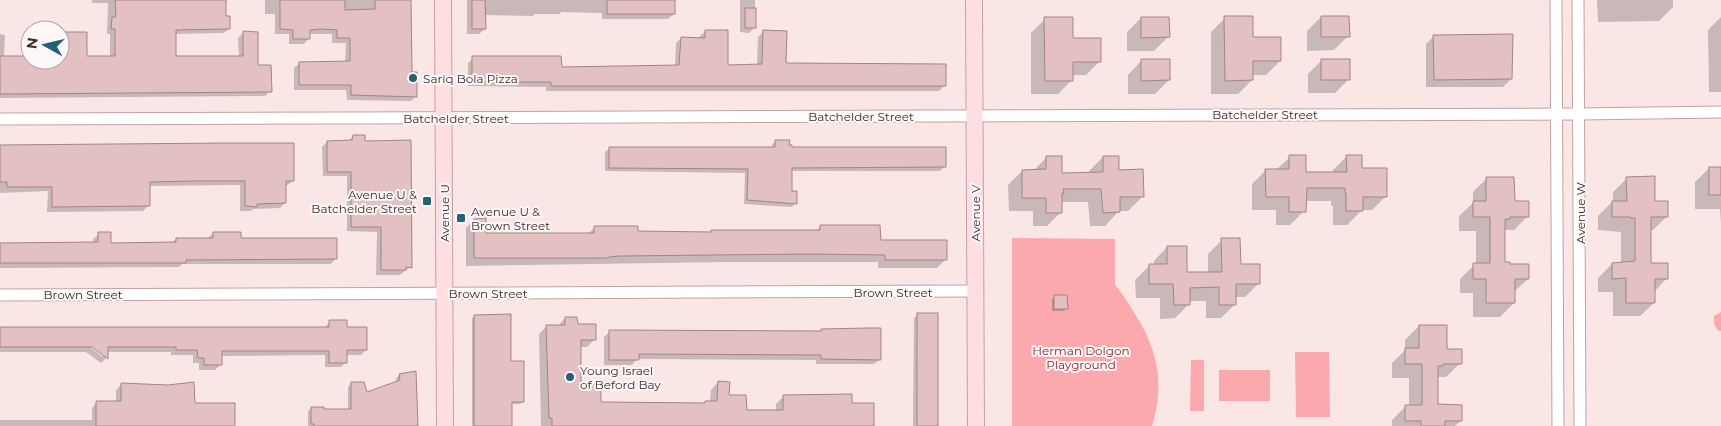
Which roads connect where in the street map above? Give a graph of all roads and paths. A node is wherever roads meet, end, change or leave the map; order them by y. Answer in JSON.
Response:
{"nodes":[{"id":1,"x":444,"y":0,"type":"edge"},
{"id":2,"x":974,"y":0,"type":"edge"},
{"id":3,"x":1556,"y":0,"type":"edge"},
{"id":4,"x":1578,"y":0,"type":"edge"},
{"id":5,"x":1721,"y":112,"type":"edge"},
{"id":6,"x":1557,"y":114,"type":"junction"},
{"id":7,"x":1579,"y":114,"type":"junction"},
{"id":8,"x":974,"y":115,"type":"junction"},
{"id":9,"x":444,"y":117,"type":"junction"},
{"id":10,"x":0,"y":119,"type":"edge"},
{"id":11,"x":975,"y":291,"type":"junction"},
{"id":12,"x":444,"y":293,"type":"junction"},
{"id":13,"x":0,"y":295,"type":"edge"},
{"id":14,"x":445,"y":426,"type":"edge"},
{"id":15,"x":976,"y":426,"type":"edge"},
{"id":16,"x":1558,"y":426,"type":"edge"},
{"id":17,"x":1580,"y":426,"type":"edge"}],
"edges":[{"from":1,"to":9,"type":"main road","name":"Avenue U"},
{"from":2,"to":8,"type":"main road","name":"Avenue V"},
{"from":3,"to":6,"type":"street","name":"Avenue W"},
{"from":4,"to":7,"type":"street","name":"Avenue W"},
{"from":5,"to":7,"type":"street","name":"Batchelder Street"},
{"from":6,"to":7,"type":"street","name":"Batchelder Street"},
{"from":6,"to":8,"type":"street","name":"Batchelder Street"},
{"from":6,"to":16,"type":"street","name":"Avenue W"},
{"from":7,"to":17,"type":"street","name":"Avenue W"},
{"from":8,"to":9,"type":"street","name":"Batchelder Street"},
{"from":8,"to":11,"type":"main road","name":"Avenue V"},
{"from":9,"to":10,"type":"street","name":"Batchelder Street"},
{"from":9,"to":12,"type":"main road","name":"Avenue U"},
{"from":11,"to":12,"type":"street","name":"Brown Street"},
{"from":11,"to":15,"type":"main road","name":"Avenue V"},
{"from":12,"to":13,"type":"street","name":"Brown Street"},
{"from":12,"to":14,"type":"main road","name":"Avenue U"}]}
